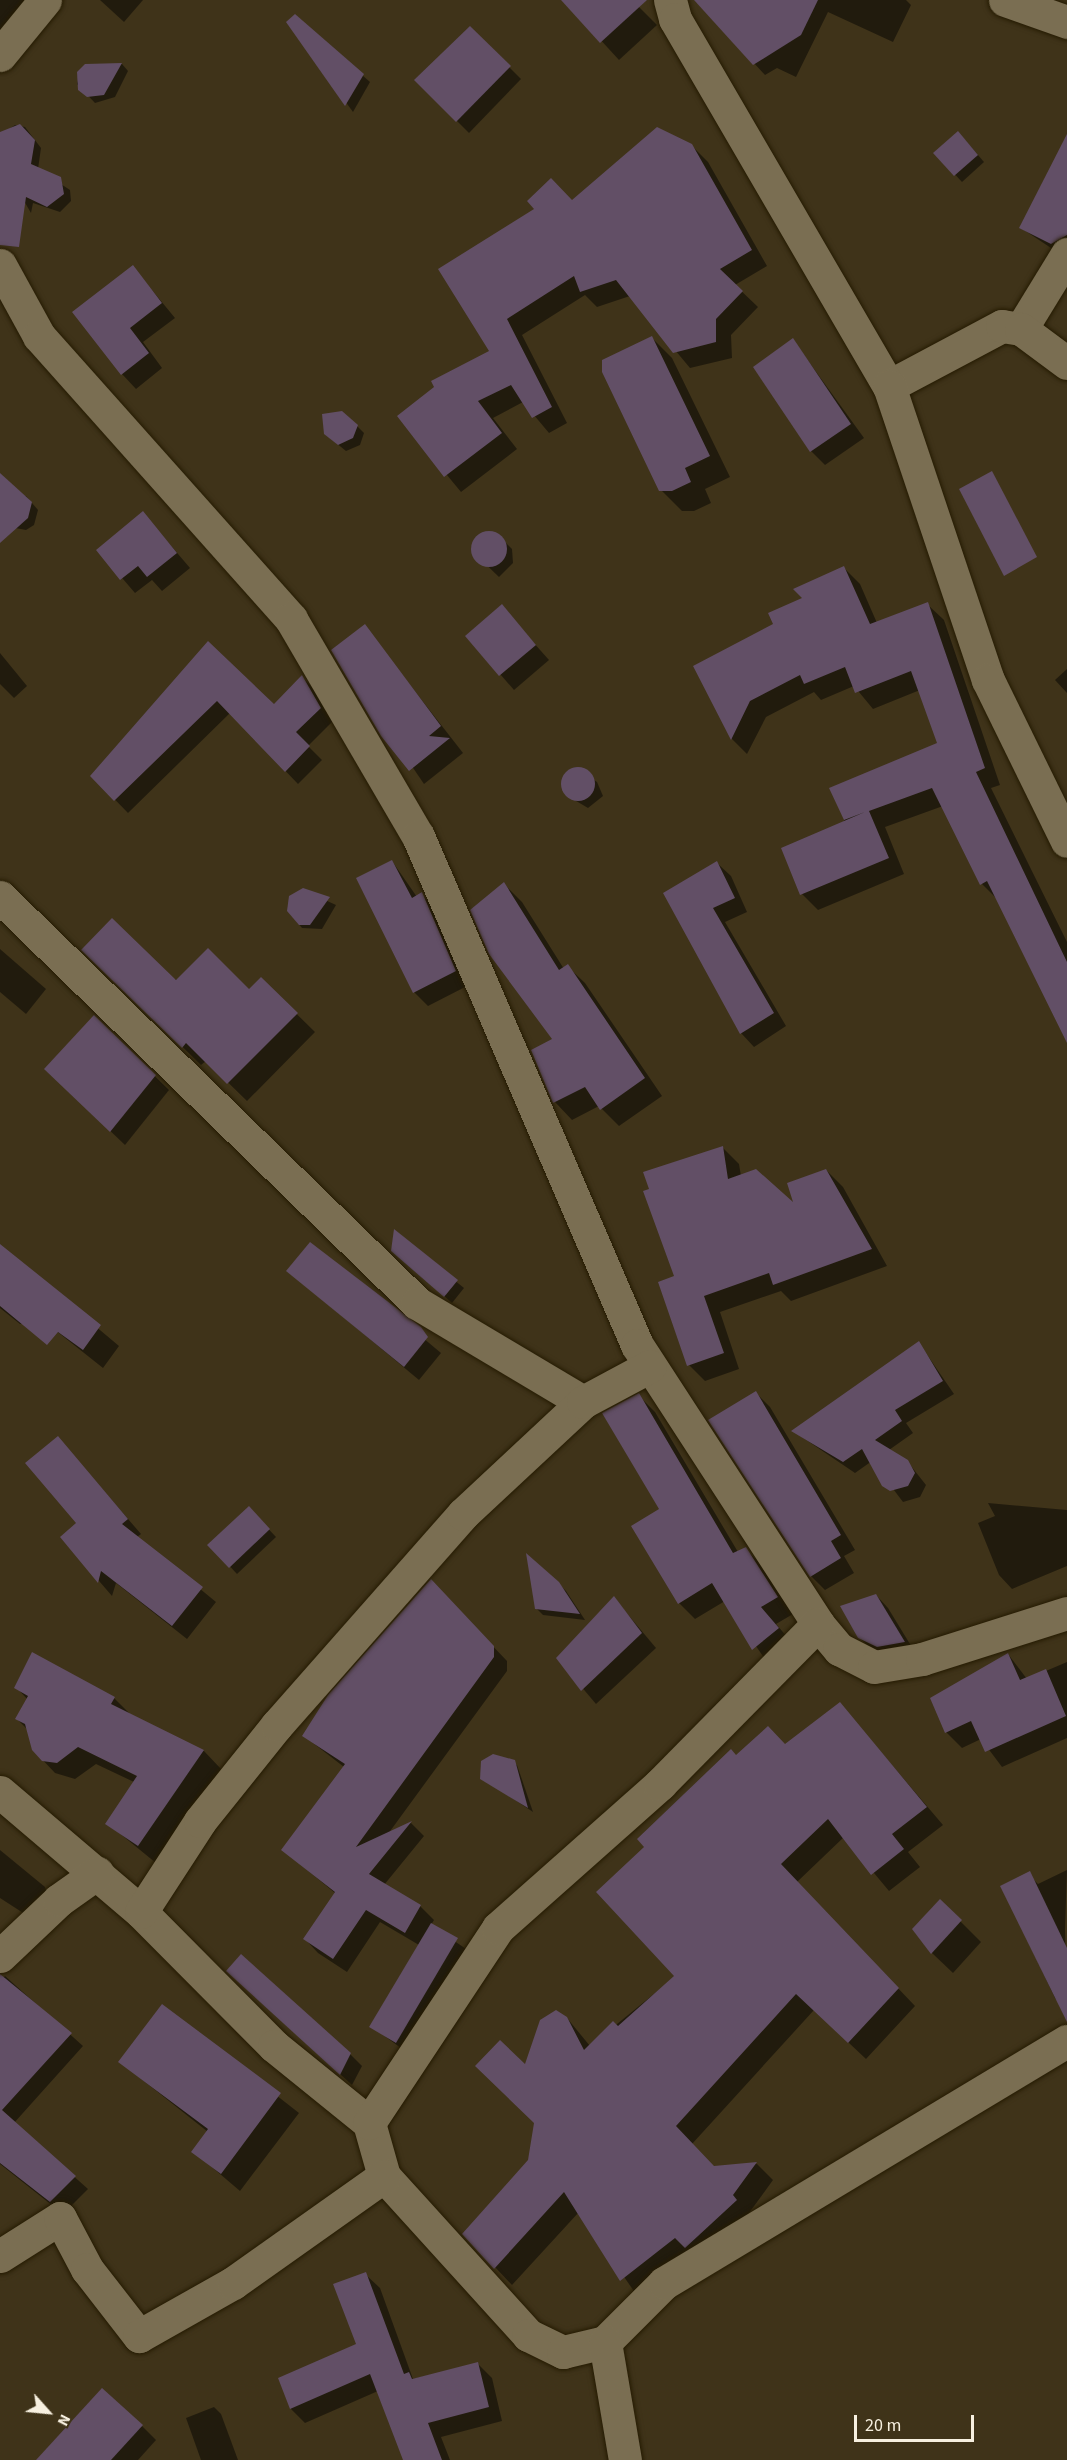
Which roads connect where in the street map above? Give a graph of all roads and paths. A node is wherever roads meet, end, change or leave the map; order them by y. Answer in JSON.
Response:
{"nodes":[{"id":1,"x":45,"y":0,"type":"edge"},
{"id":2,"x":670,"y":0,"type":"edge"},
{"id":3,"x":1005,"y":0,"type":"edge"},
{"id":4,"x":1067,"y":22,"type":"edge"},
{"id":5,"x":0,"y":55,"type":"edge"},
{"id":6,"x":1067,"y":254,"type":"edge"},
{"id":7,"x":0,"y":265,"type":"edge"},
{"id":8,"x":1021,"y":329,"type":"junction"},
{"id":9,"x":1067,"y":363,"type":"edge"},
{"id":10,"x":889,"y":386,"type":"junction"},
{"id":11,"x":1067,"y":841,"type":"edge"},
{"id":12,"x":0,"y":897,"type":"edge"},
{"id":13,"x":650,"y":1366,"type":"junction"},
{"id":14,"x":583,"y":1402,"type":"junction"},
{"id":15,"x":1067,"y":1613,"type":"edge"},
{"id":16,"x":818,"y":1624,"type":"junction"},
{"id":17,"x":0,"y":1792,"type":"edge"},
{"id":18,"x":97,"y":1874,"type":"junction"},
{"id":19,"x":141,"y":1912,"type":"junction"},
{"id":20,"x":0,"y":1956,"type":"edge"},
{"id":21,"x":1067,"y":2041,"type":"edge"},
{"id":22,"x":369,"y":2124,"type":"junction"},
{"id":23,"x":384,"y":2176,"type":"junction"},
{"id":24,"x":0,"y":2256,"type":"edge"},
{"id":25,"x":605,"y":2342,"type":"junction"},
{"id":26,"x":625,"y":2460,"type":"edge"}],
"edges":[{"from":1,"to":5,"type":"street"},
{"from":2,"to":10,"type":"street"},
{"from":3,"to":4,"type":"street"},
{"from":6,"to":8,"type":"street"},
{"from":7,"to":13,"type":"street"},
{"from":8,"to":9,"type":"street"},
{"from":8,"to":10,"type":"street"},
{"from":10,"to":11,"type":"street"},
{"from":12,"to":14,"type":"street"},
{"from":13,"to":14,"type":"street"},
{"from":13,"to":16,"type":"street"},
{"from":14,"to":19,"type":"street"},
{"from":15,"to":16,"type":"street"},
{"from":16,"to":22,"type":"street"},
{"from":17,"to":18,"type":"street"},
{"from":18,"to":19,"type":"street"},
{"from":18,"to":20,"type":"street"},
{"from":19,"to":22,"type":"street"},
{"from":21,"to":25,"type":"street"},
{"from":22,"to":23,"type":"street"},
{"from":23,"to":24,"type":"street"},
{"from":23,"to":25,"type":"street"},
{"from":25,"to":26,"type":"street"}]}
